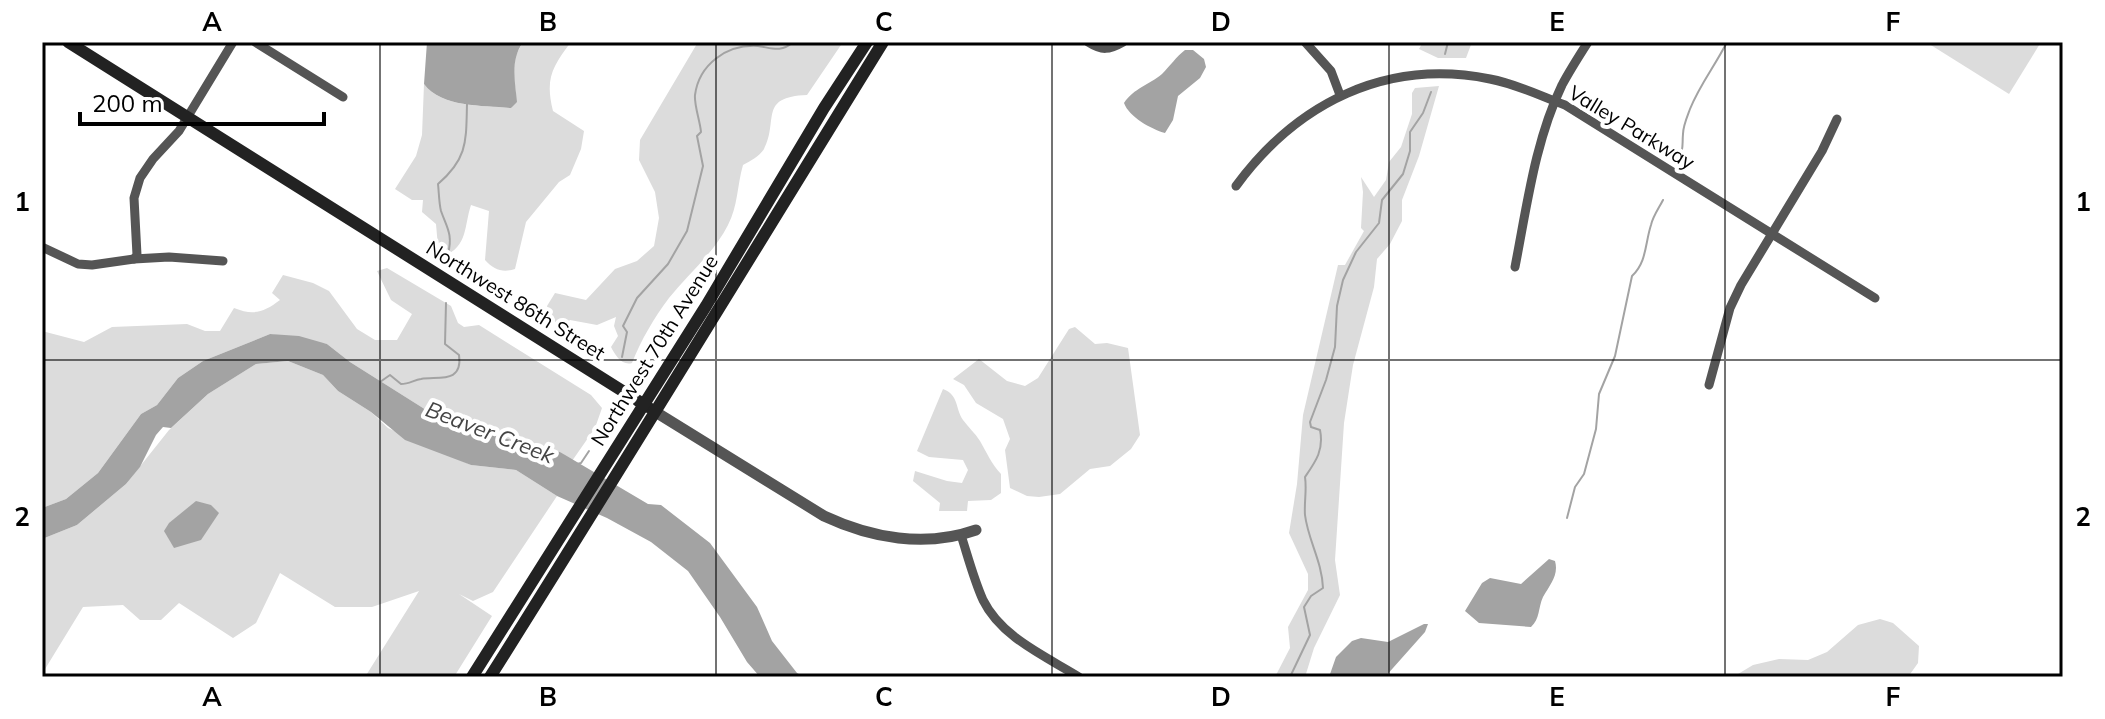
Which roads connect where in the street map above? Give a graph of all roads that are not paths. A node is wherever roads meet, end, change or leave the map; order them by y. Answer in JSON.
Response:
{"nodes":[{"id":1,"x":68,"y":42,"type":"edge"},
{"id":2,"x":233,"y":42,"type":"edge"},
{"id":3,"x":255,"y":42,"type":"edge"},
{"id":4,"x":867,"y":42,"type":"edge"},
{"id":5,"x":883,"y":42,"type":"edge"},
{"id":6,"x":1088,"y":42,"type":"edge"},
{"id":7,"x":1123,"y":42,"type":"edge"},
{"id":8,"x":1305,"y":42,"type":"edge"},
{"id":9,"x":1588,"y":42,"type":"edge"},
{"id":10,"x":840,"y":84,"type":"junction"},
{"id":11,"x":853,"y":92,"type":"junction"},
{"id":12,"x":1340,"y":95,"type":"junction"},
{"id":13,"x":343,"y":97,"type":"dead end"},
{"id":14,"x":1556,"y":102,"type":"junction"},
{"id":15,"x":186,"y":116,"type":"junction"},
{"id":16,"x":1837,"y":119,"type":"dead end"},
{"id":17,"x":1236,"y":186,"type":"dead end"},
{"id":18,"x":1772,"y":234,"type":"junction"},
{"id":19,"x":42,"y":247,"type":"edge"},
{"id":20,"x":134,"y":259,"type":"junction"},
{"id":21,"x":223,"y":261,"type":"dead end"},
{"id":22,"x":1515,"y":267,"type":"dead end"},
{"id":23,"x":1875,"y":298,"type":"dead end"},
{"id":24,"x":1709,"y":385,"type":"dead end"},
{"id":25,"x":649,"y":408,"type":"junction"},
{"id":26,"x":976,"y":530,"type":"dead end"},
{"id":27,"x":961,"y":535,"type":"junction"},
{"id":28,"x":472,"y":677,"type":"edge"},
{"id":29,"x":490,"y":677,"type":"edge"},
{"id":30,"x":1079,"y":677,"type":"edge"}],
"edges":[{"from":1,"to":15,"type":"main road","name":"Northwest 86th Street"},
{"from":2,"to":15,"type":"street"},
{"from":3,"to":13,"type":"street"},
{"from":4,"to":10,"type":"main road","name":"Northwest 70th Avenue"},
{"from":5,"to":11,"type":"main road","name":"Northwest 70th Avenue"},
{"from":6,"to":7,"type":"street"},
{"from":8,"to":12,"type":"street"},
{"from":9,"to":14,"type":"street"},
{"from":10,"to":11,"type":"street"},
{"from":10,"to":25,"type":"main road","name":"Northwest 70th Avenue"},
{"from":11,"to":25,"type":"main road","name":"Northwest 70th Avenue"},
{"from":12,"to":14,"type":"street","name":"Valley Parkway"},
{"from":12,"to":17,"type":"street","name":"Valley Parkway"},
{"from":14,"to":18,"type":"street","name":"Valley Parkway"},
{"from":14,"to":22,"type":"street"},
{"from":15,"to":20,"type":"street"},
{"from":15,"to":25,"type":"main road","name":"Northwest 86th Street"},
{"from":16,"to":18,"type":"street"},
{"from":18,"to":23,"type":"street","name":"Valley Parkway"},
{"from":18,"to":24,"type":"street"},
{"from":19,"to":20,"type":"street"},
{"from":20,"to":21,"type":"street"},
{"from":25,"to":27,"type":"street","name":"Northwest 86th Street"},
{"from":25,"to":28,"type":"main road","name":"Northwest 70th Avenue"},
{"from":25,"to":29,"type":"main road","name":"Northwest 70th Avenue"},
{"from":26,"to":27,"type":"street","name":"Northwest 86th Street"},
{"from":27,"to":30,"type":"street"}]}
